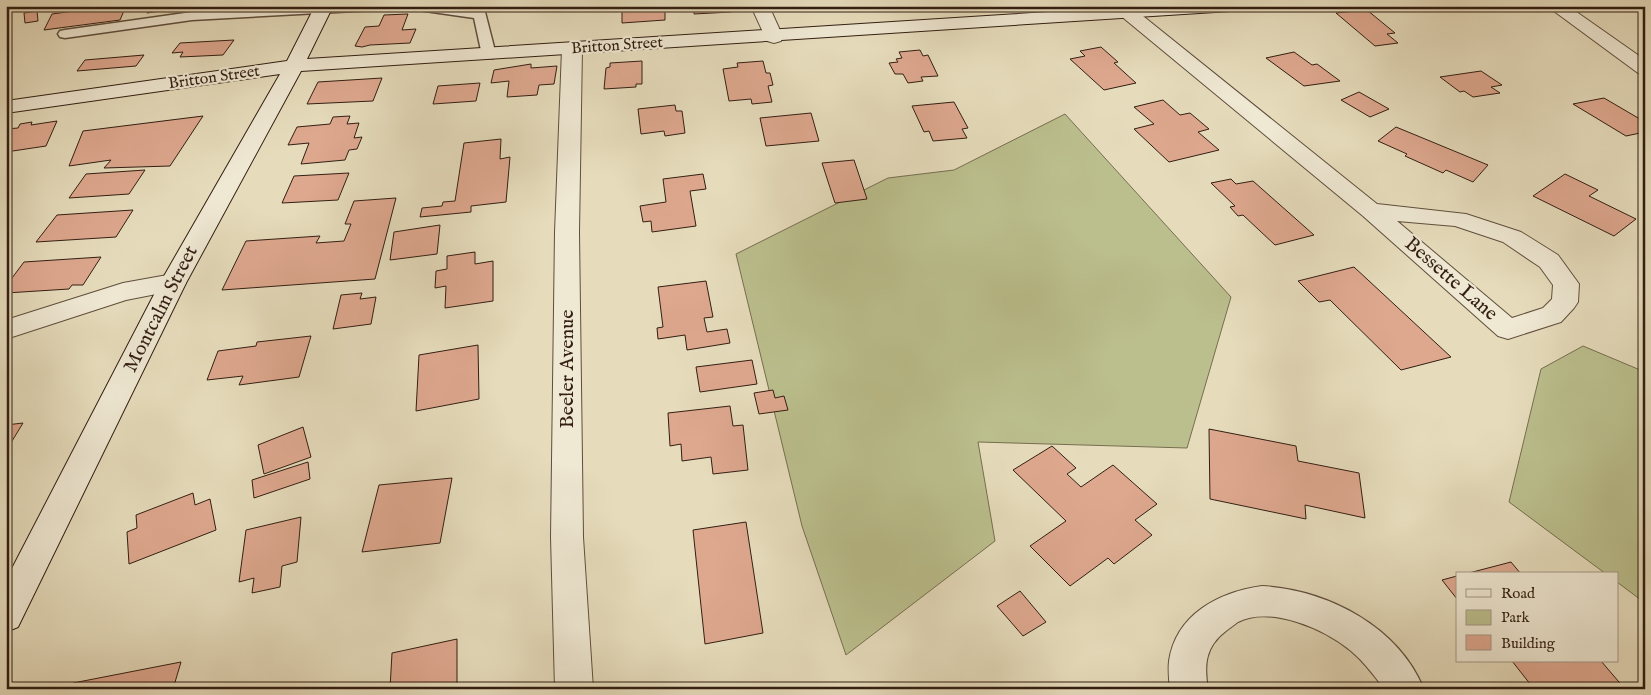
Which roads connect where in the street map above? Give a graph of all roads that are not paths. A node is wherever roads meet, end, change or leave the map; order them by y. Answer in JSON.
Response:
{"nodes":[{"id":1,"x":374,"y":6,"type":"edge"},
{"id":2,"x":418,"y":6,"type":"edge"},
{"id":3,"x":760,"y":6,"type":"edge"},
{"id":4,"x":1231,"y":6,"type":"edge"},
{"id":5,"x":1556,"y":6,"type":"edge"},
{"id":6,"x":323,"y":8,"type":"edge"},
{"id":7,"x":1128,"y":12,"type":"junction"},
{"id":8,"x":65,"y":34,"type":"dead end"},
{"id":9,"x":774,"y":37,"type":"junction"},
{"id":10,"x":572,"y":49,"type":"junction"},
{"id":11,"x":489,"y":55,"type":"junction"},
{"id":12,"x":294,"y":66,"type":"junction"},
{"id":13,"x":1645,"y":69,"type":"edge"},
{"id":14,"x":6,"y":107,"type":"edge"},
{"id":15,"x":1371,"y":211,"type":"junction"},
{"id":16,"x":173,"y":283,"type":"junction"},
{"id":17,"x":6,"y":330,"type":"edge"},
{"id":18,"x":6,"y":616,"type":"edge"},
{"id":19,"x":574,"y":689,"type":"edge"},
{"id":20,"x":1188,"y":689,"type":"edge"},
{"id":21,"x":1406,"y":689,"type":"edge"}],
"edges":[{"from":1,"to":6,"type":"lane"},
{"from":2,"to":11,"type":"lane"},
{"from":3,"to":9,"type":"street"},
{"from":4,"to":7,"type":"street","name":"Britton Street"},
{"from":5,"to":13,"type":"street"},
{"from":6,"to":8,"type":"lane"},
{"from":6,"to":12,"type":"street","name":"Montcalm Street"},
{"from":7,"to":9,"type":"street","name":"Britton Street"},
{"from":7,"to":15,"type":"street","name":"Bessette Lane"},
{"from":9,"to":10,"type":"street","name":"Britton Street"},
{"from":10,"to":11,"type":"street","name":"Britton Street"},
{"from":10,"to":19,"type":"street","name":"Beeler Avenue"},
{"from":11,"to":12,"type":"street","name":"Britton Street"},
{"from":12,"to":14,"type":"street","name":"Britton Street"},
{"from":12,"to":16,"type":"street","name":"Montcalm Street"},
{"from":15,"to":15,"type":"street","name":"Bessette Lane"},
{"from":16,"to":17,"type":"street"},
{"from":16,"to":18,"type":"street","name":"Montcalm Street"},
{"from":20,"to":21,"type":"street"}]}
